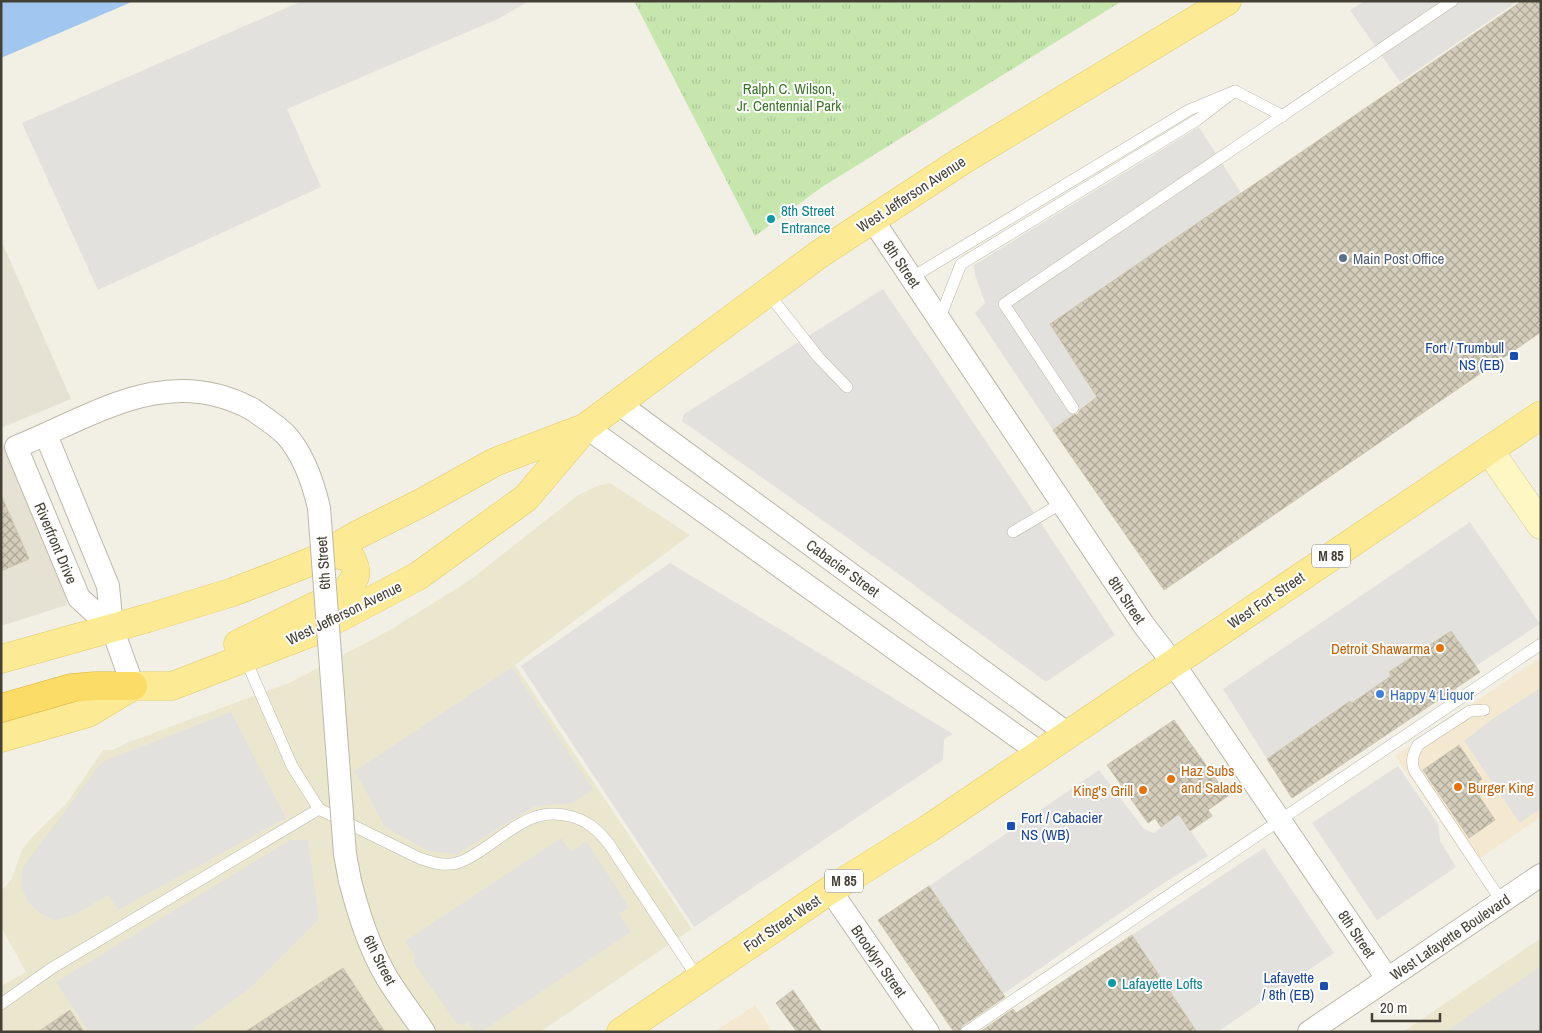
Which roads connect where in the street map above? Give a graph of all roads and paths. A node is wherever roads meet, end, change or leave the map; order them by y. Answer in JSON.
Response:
{"nodes":[{"id":1,"x":1226,"y":1,"type":"edge"},
{"id":2,"x":1452,"y":1,"type":"edge"},
{"id":3,"x":1235,"y":90,"type":"junction"},
{"id":4,"x":1283,"y":116,"type":"junction"},
{"id":5,"x":872,"y":219,"type":"junction"},
{"id":6,"x":911,"y":278,"type":"junction"},
{"id":7,"x":767,"y":292,"type":"junction"},
{"id":8,"x":939,"y":320,"type":"junction"},
{"id":9,"x":847,"y":387,"type":"dead end"},
{"id":10,"x":618,"y":403,"type":"junction"},
{"id":11,"x":1073,"y":408,"type":"dead end"},
{"id":12,"x":1541,"y":415,"type":"edge"},
{"id":13,"x":586,"y":427,"type":"junction"},
{"id":14,"x":46,"y":435,"type":"junction"},
{"id":15,"x":16,"y":447,"type":"joint"},
{"id":16,"x":1489,"y":450,"type":"junction"},
{"id":17,"x":1062,"y":503,"type":"junction"},
{"id":18,"x":1541,"y":525,"type":"edge"},
{"id":19,"x":1013,"y":532,"type":"dead end"},
{"id":20,"x":315,"y":560,"type":"junction"},
{"id":21,"x":112,"y":628,"type":"junction"},
{"id":22,"x":1541,"y":644,"type":"edge"},
{"id":23,"x":245,"y":658,"type":"junction"},
{"id":24,"x":1,"y":659,"type":"edge"},
{"id":25,"x":1174,"y":663,"type":"junction"},
{"id":26,"x":197,"y":676,"type":"junction"},
{"id":27,"x":133,"y":686,"type":"junction"},
{"id":28,"x":1,"y":708,"type":"edge"},
{"id":29,"x":1484,"y":710,"type":"dead end"},
{"id":30,"x":1068,"y":734,"type":"junction"},
{"id":31,"x":1,"y":738,"type":"edge"},
{"id":32,"x":1040,"y":753,"type":"junction"},
{"id":33,"x":319,"y":809,"type":"junction"},
{"id":34,"x":1280,"y":821,"type":"junction"},
{"id":35,"x":1541,"y":876,"type":"edge"},
{"id":36,"x":830,"y":890,"type":"junction"},
{"id":37,"x":1502,"y":902,"type":"junction"},
{"id":38,"x":1387,"y":978,"type":"junction"},
{"id":39,"x":699,"y":980,"type":"junction"},
{"id":40,"x":1,"y":1004,"type":"edge"},
{"id":41,"x":424,"y":1032,"type":"edge"},
{"id":42,"x":621,"y":1032,"type":"edge"},
{"id":43,"x":928,"y":1032,"type":"edge"},
{"id":44,"x":966,"y":1032,"type":"edge"},
{"id":45,"x":1309,"y":1032,"type":"edge"}],
"edges":[{"from":1,"to":5,"type":"main road","name":"West Jefferson Avenue"},
{"from":2,"to":4,"type":"lane"},
{"from":3,"to":4,"type":"lane"},
{"from":3,"to":6,"type":"lane"},
{"from":3,"to":8,"type":"lane"},
{"from":4,"to":11,"type":"lane"},
{"from":5,"to":6,"type":"street","name":"8th Street"},
{"from":5,"to":7,"type":"main road","name":"West Jefferson Avenue"},
{"from":6,"to":8,"type":"street","name":"8th Street"},
{"from":7,"to":9,"type":"lane"},
{"from":7,"to":10,"type":"main road","name":"West Jefferson Avenue"},
{"from":8,"to":17,"type":"street","name":"8th Street"},
{"from":10,"to":13,"type":"main road","name":"West Jefferson Avenue"},
{"from":10,"to":30,"type":"street","name":"Cabacier Street"},
{"from":12,"to":16,"type":"main road","number":"M 85"},
{"from":13,"to":20,"type":"main road","name":"West Jefferson Avenue"},
{"from":13,"to":23,"type":"main road","name":"West Jefferson Avenue"},
{"from":13,"to":32,"type":"street"},
{"from":14,"to":15,"type":"street","name":"6th Street"},
{"from":14,"to":21,"type":"street","name":"Riverfront Drive"},
{"from":14,"to":41,"type":"street","name":"6th Street","bridge":true},
{"from":15,"to":21,"type":"street","name":"Riverfront Drive"},
{"from":16,"to":18,"type":"street"},
{"from":16,"to":25,"type":"main road","name":"West Fort Street","number":"M 85"},
{"from":17,"to":19,"type":"lane"},
{"from":17,"to":25,"type":"street","name":"8th Street"},
{"from":20,"to":21,"type":"main road","name":"West Jefferson Avenue"},
{"from":20,"to":26,"type":"main road"},
{"from":21,"to":24,"type":"main road","name":"West Jefferson Avenue"},
{"from":21,"to":27,"type":"street","name":"Riverfront Drive"},
{"from":22,"to":34,"type":"lane"},
{"from":23,"to":26,"type":"main road","name":"West Jefferson Avenue"},
{"from":23,"to":33,"type":"lane"},
{"from":25,"to":30,"type":"main road","name":"West Fort Street","number":"M 85"},
{"from":25,"to":34,"type":"street","name":"8th Street"},
{"from":26,"to":27,"type":"main road","name":"West Jefferson Avenue"},
{"from":27,"to":28,"type":"highway"},
{"from":27,"to":31,"type":"main road"},
{"from":29,"to":37,"type":"lane"},
{"from":30,"to":32,"type":"main road","name":"Fort Street West","number":"M 85"},
{"from":32,"to":36,"type":"main road","name":"Fort Street West","number":"M 85"},
{"from":33,"to":39,"type":"lane"},
{"from":33,"to":40,"type":"lane"},
{"from":34,"to":38,"type":"street","name":"8th Street"},
{"from":34,"to":44,"type":"lane"},
{"from":35,"to":37,"type":"street","name":"West Lafayette Boulevard"},
{"from":36,"to":39,"type":"main road","name":"Fort Street West","number":"M 85"},
{"from":36,"to":43,"type":"street","name":"Brooklyn Street"},
{"from":37,"to":38,"type":"street","name":"West Lafayette Boulevard"},
{"from":38,"to":45,"type":"street","name":"West Lafayette Boulevard"},
{"from":39,"to":42,"type":"main road","name":"Fort Street West","number":"M 85"}]}
